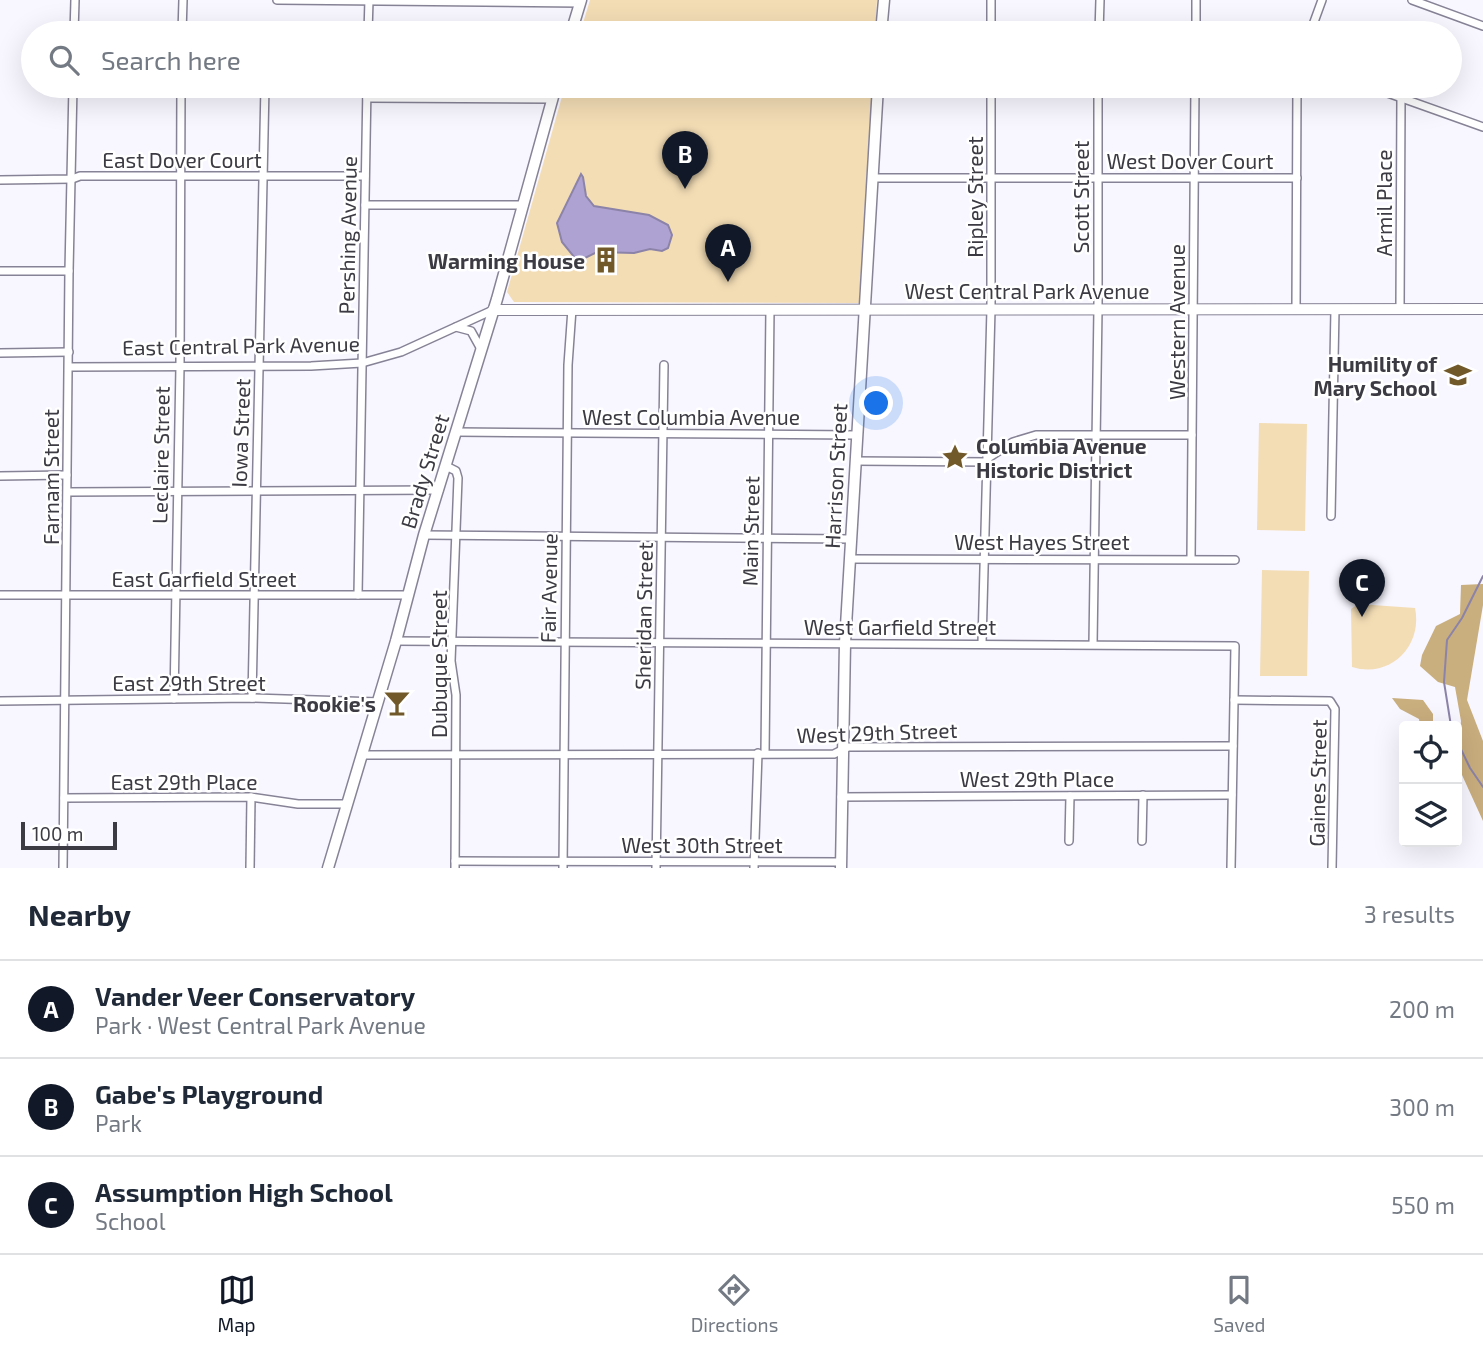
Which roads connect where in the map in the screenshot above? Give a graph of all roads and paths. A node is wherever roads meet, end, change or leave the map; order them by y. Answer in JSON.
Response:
{"nodes":[{"id":1,"x":75,"y":0,"type":"edge"},
{"id":2,"x":183,"y":0,"type":"edge"},
{"id":3,"x":278,"y":0,"type":"edge"},
{"id":4,"x":315,"y":0,"type":"edge"},
{"id":5,"x":884,"y":0,"type":"edge"},
{"id":6,"x":991,"y":0,"type":"edge"},
{"id":7,"x":1100,"y":0,"type":"edge"},
{"id":8,"x":1196,"y":0,"type":"edge"},
{"id":9,"x":1322,"y":0,"type":"edge"},
{"id":10,"x":1412,"y":0,"type":"edge"},
{"id":11,"x":369,"y":1,"type":"edge"},
{"id":12,"x":581,"y":1,"type":"edge"},
{"id":13,"x":74,"y":21,"type":"edge"},
{"id":14,"x":182,"y":21,"type":"edge"},
{"id":15,"x":368,"y":21,"type":"edge"},
{"id":16,"x":575,"y":21,"type":"edge"},
{"id":17,"x":882,"y":21,"type":"edge"},
{"id":18,"x":991,"y":21,"type":"edge"},
{"id":19,"x":1099,"y":21,"type":"edge"},
{"id":20,"x":1196,"y":21,"type":"edge"},
{"id":21,"x":1314,"y":21,"type":"edge"},
{"id":22,"x":1483,"y":26,"type":"edge"},
{"id":23,"x":73,"y":98,"type":"edge"},
{"id":24,"x":181,"y":98,"type":"edge"},
{"id":25,"x":265,"y":98,"type":"edge"},
{"id":26,"x":367,"y":98,"type":"joint"},
{"id":27,"x":877,"y":98,"type":"edge"},
{"id":28,"x":991,"y":98,"type":"edge"},
{"id":29,"x":1098,"y":98,"type":"edge"},
{"id":30,"x":1195,"y":98,"type":"edge"},
{"id":31,"x":1297,"y":98,"type":"edge"},
{"id":32,"x":1401,"y":98,"type":"edge"},
{"id":33,"x":1404,"y":98,"type":"edge"},
{"id":34,"x":552,"y":99,"type":"joint"},
{"id":35,"x":1483,"y":127,"type":"edge"},
{"id":36,"x":180,"y":176,"type":"junction"},
{"id":37,"x":263,"y":176,"type":"junction"},
{"id":38,"x":365,"y":176,"type":"junction"},
{"id":39,"x":992,"y":177,"type":"junction"},
{"id":40,"x":873,"y":178,"type":"junction"},
{"id":41,"x":1097,"y":178,"type":"junction"},
{"id":42,"x":1194,"y":178,"type":"junction"},
{"id":43,"x":1297,"y":178,"type":"junction"},
{"id":44,"x":72,"y":179,"type":"junction"},
{"id":45,"x":0,"y":180,"type":"edge"},
{"id":46,"x":365,"y":205,"type":"junction"},
{"id":47,"x":524,"y":205,"type":"junction"},
{"id":48,"x":0,"y":271,"type":"edge"},
{"id":49,"x":69,"y":271,"type":"junction"},
{"id":50,"x":572,"y":309,"type":"junction"},
{"id":51,"x":770,"y":309,"type":"junction"},
{"id":52,"x":991,"y":309,"type":"junction"},
{"id":53,"x":1098,"y":309,"type":"junction"},
{"id":54,"x":1194,"y":309,"type":"junction"},
{"id":55,"x":1335,"y":309,"type":"junction"},
{"id":56,"x":1400,"y":309,"type":"junction"},
{"id":57,"x":1483,"y":309,"type":"edge"},
{"id":58,"x":493,"y":310,"type":"junction"},
{"id":59,"x":864,"y":310,"type":"junction"},
{"id":60,"x":1296,"y":310,"type":"junction"},
{"id":61,"x":452,"y":328,"type":"junction"},
{"id":62,"x":481,"y":349,"type":"junction"},
{"id":63,"x":69,"y":352,"type":"junction"},
{"id":64,"x":0,"y":353,"type":"edge"},
{"id":65,"x":362,"y":363,"type":"junction"},
{"id":66,"x":664,"y":365,"type":"dead end"},
{"id":67,"x":180,"y":366,"type":"junction"},
{"id":68,"x":260,"y":366,"type":"junction"},
{"id":69,"x":69,"y":367,"type":"junction"},
{"id":70,"x":457,"y":432,"type":"junction"},
{"id":71,"x":567,"y":433,"type":"junction"},
{"id":72,"x":663,"y":433,"type":"junction"},
{"id":73,"x":769,"y":434,"type":"junction"},
{"id":74,"x":1097,"y":434,"type":"junction"},
{"id":75,"x":856,"y":435,"type":"junction"},
{"id":76,"x":1192,"y":435,"type":"junction"},
{"id":77,"x":988,"y":460,"type":"junction"},
{"id":78,"x":855,"y":461,"type":"junction"},
{"id":79,"x":446,"y":466,"type":"junction"},
{"id":80,"x":67,"y":475,"type":"junction"},
{"id":81,"x":0,"y":476,"type":"edge"},
{"id":82,"x":359,"y":490,"type":"junction"},
{"id":83,"x":440,"y":490,"type":"junction"},
{"id":84,"x":176,"y":491,"type":"junction"},
{"id":85,"x":255,"y":491,"type":"junction"},
{"id":86,"x":68,"y":492,"type":"junction"},
{"id":87,"x":1331,"y":516,"type":"dead end"},
{"id":88,"x":424,"y":534,"type":"junction"},
{"id":89,"x":457,"y":535,"type":"junction"},
{"id":90,"x":566,"y":536,"type":"junction"},
{"id":91,"x":661,"y":537,"type":"junction"},
{"id":92,"x":767,"y":538,"type":"junction"},
{"id":93,"x":850,"y":539,"type":"junction"},
{"id":94,"x":985,"y":558,"type":"junction"},
{"id":95,"x":849,"y":559,"type":"junction"},
{"id":96,"x":1095,"y":559,"type":"junction"},
{"id":97,"x":1191,"y":559,"type":"junction"},
{"id":98,"x":1235,"y":560,"type":"dead end"},
{"id":99,"x":0,"y":595,"type":"edge"},
{"id":100,"x":66,"y":595,"type":"junction"},
{"id":101,"x":254,"y":595,"type":"junction"},
{"id":102,"x":358,"y":595,"type":"junction"},
{"id":103,"x":408,"y":595,"type":"junction"},
{"id":104,"x":175,"y":596,"type":"junction"},
{"id":105,"x":452,"y":640,"type":"junction"},
{"id":106,"x":396,"y":641,"type":"junction"},
{"id":107,"x":564,"y":642,"type":"junction"},
{"id":108,"x":659,"y":642,"type":"junction"},
{"id":109,"x":766,"y":643,"type":"junction"},
{"id":110,"x":845,"y":643,"type":"junction"},
{"id":111,"x":982,"y":643,"type":"junction"},
{"id":112,"x":1093,"y":644,"type":"junction"},
{"id":113,"x":252,"y":698,"type":"junction"},
{"id":114,"x":174,"y":699,"type":"junction"},
{"id":115,"x":65,"y":700,"type":"junction"},
{"id":116,"x":1234,"y":700,"type":"junction"},
{"id":117,"x":0,"y":701,"type":"edge"},
{"id":118,"x":377,"y":702,"type":"junction"},
{"id":119,"x":1233,"y":746,"type":"junction"},
{"id":120,"x":843,"y":749,"type":"junction"},
{"id":121,"x":659,"y":753,"type":"junction"},
{"id":122,"x":761,"y":753,"type":"junction"},
{"id":123,"x":456,"y":754,"type":"junction"},
{"id":124,"x":564,"y":754,"type":"junction"},
{"id":125,"x":360,"y":755,"type":"junction"},
{"id":126,"x":1143,"y":795,"type":"junction"},
{"id":127,"x":1232,"y":795,"type":"junction"},
{"id":128,"x":251,"y":796,"type":"junction"},
{"id":129,"x":841,"y":796,"type":"junction"},
{"id":130,"x":1070,"y":796,"type":"junction"},
{"id":131,"x":64,"y":798,"type":"junction"},
{"id":132,"x":346,"y":804,"type":"junction"},
{"id":133,"x":1069,"y":841,"type":"dead end"},
{"id":134,"x":1142,"y":841,"type":"dead end"},
{"id":135,"x":455,"y":865,"type":"edge"},
{"id":136,"x":563,"y":865,"type":"edge"},
{"id":137,"x":657,"y":865,"type":"edge"},
{"id":138,"x":754,"y":865,"type":"edge"},
{"id":139,"x":841,"y":865,"type":"edge"},
{"id":140,"x":63,"y":868,"type":"edge"},
{"id":141,"x":250,"y":868,"type":"edge"},
{"id":142,"x":328,"y":868,"type":"edge"},
{"id":143,"x":1231,"y":868,"type":"edge"},
{"id":144,"x":1332,"y":868,"type":"edge"}],
"edges":[{"from":1,"to":13,"type":"street"},
{"from":2,"to":14,"type":"street"},
{"from":3,"to":4,"type":"street"},
{"from":4,"to":11,"type":"street"},
{"from":5,"to":17,"type":"highway"},
{"from":6,"to":18,"type":"street"},
{"from":7,"to":19,"type":"street"},
{"from":8,"to":20,"type":"street"},
{"from":9,"to":21,"type":"street"},
{"from":10,"to":22,"type":"street"},
{"from":11,"to":12,"type":"street"},
{"from":11,"to":15,"type":"street"},
{"from":12,"to":16,"type":"highway"},
{"from":23,"to":44,"type":"street","name":"Farnam Street"},
{"from":24,"to":36,"type":"street","name":"Leclaire Street"},
{"from":25,"to":37,"type":"street","name":"Iowa Street"},
{"from":26,"to":34,"type":"street"},
{"from":26,"to":38,"type":"street","name":"Pershing Avenue"},
{"from":27,"to":40,"type":"highway","name":"Harrison Street"},
{"from":28,"to":39,"type":"street","name":"Ripley Street"},
{"from":29,"to":41,"type":"street","name":"Scott Street"},
{"from":30,"to":42,"type":"street","name":"Western Avenue"},
{"from":31,"to":43,"type":"street"},
{"from":32,"to":56,"type":"street","name":"Armil Place"},
{"from":33,"to":35,"type":"street"},
{"from":34,"to":47,"type":"highway","name":"Brady Street"},
{"from":36,"to":37,"type":"street","name":"East Dover Court"},
{"from":36,"to":44,"type":"street","name":"East Dover Court"},
{"from":36,"to":67,"type":"street","name":"Leclaire Street"},
{"from":37,"to":38,"type":"street","name":"East Dover Court"},
{"from":37,"to":68,"type":"street","name":"Iowa Street"},
{"from":38,"to":46,"type":"street","name":"Pershing Avenue"},
{"from":39,"to":40,"type":"street","name":"West Dover Court"},
{"from":39,"to":41,"type":"street","name":"West Dover Court"},
{"from":39,"to":52,"type":"street","name":"Ripley Street"},
{"from":40,"to":59,"type":"highway","name":"Harrison Street"},
{"from":41,"to":42,"type":"street","name":"West Dover Court"},
{"from":41,"to":53,"type":"street","name":"Scott Street"},
{"from":42,"to":43,"type":"street","name":"West Dover Court"},
{"from":42,"to":54,"type":"street","name":"Western Avenue"},
{"from":43,"to":60,"type":"street"},
{"from":44,"to":45,"type":"street","name":"East Dover Court"},
{"from":44,"to":49,"type":"street","name":"Farnam Street"},
{"from":46,"to":47,"type":"street"},
{"from":46,"to":65,"type":"street","name":"Pershing Avenue"},
{"from":47,"to":58,"type":"highway","name":"Brady Street"},
{"from":48,"to":49,"type":"street"},
{"from":49,"to":63,"type":"street","name":"Farnam Street"},
{"from":50,"to":51,"type":"main road","name":"West Central Park Avenue"},
{"from":50,"to":58,"type":"main road","name":"East Central Park Avenue"},
{"from":50,"to":71,"type":"street","name":"Fair Avenue"},
{"from":51,"to":59,"type":"main road","name":"West Central Park Avenue"},
{"from":51,"to":73,"type":"street","name":"Main Street"},
{"from":52,"to":53,"type":"main road","name":"West Central Park Avenue"},
{"from":52,"to":59,"type":"main road","name":"West Central Park Avenue"},
{"from":52,"to":77,"type":"street","name":"Ripley Street"},
{"from":53,"to":54,"type":"main road","name":"West Central Park Avenue"},
{"from":53,"to":74,"type":"street","name":"Scott Street"},
{"from":54,"to":60,"type":"main road","name":"West Central Park Avenue"},
{"from":54,"to":76,"type":"street","name":"Western Avenue"},
{"from":55,"to":56,"type":"main road","name":"West Central Park Avenue"},
{"from":55,"to":60,"type":"main road","name":"West Central Park Avenue"},
{"from":55,"to":87,"type":"street"},
{"from":56,"to":57,"type":"main road","name":"West Central Park Avenue"},
{"from":58,"to":61,"type":"street","name":"East Central Park Avenue"},
{"from":58,"to":62,"type":"highway","name":"Brady Street"},
{"from":59,"to":75,"type":"highway","name":"Harrison Street"},
{"from":61,"to":62,"type":"street"},
{"from":61,"to":65,"type":"street","name":"East Central Park Avenue"},
{"from":62,"to":70,"type":"highway","name":"Brady Street"},
{"from":63,"to":64,"type":"street"},
{"from":63,"to":69,"type":"street","name":"Farnam Street"},
{"from":65,"to":68,"type":"street","name":"East Central Park Avenue"},
{"from":65,"to":82,"type":"street","name":"Pershing Avenue"},
{"from":66,"to":72,"type":"street","name":"Sheridan Street"},
{"from":67,"to":68,"type":"street","name":"East Central Park Avenue"},
{"from":67,"to":69,"type":"street","name":"East Central Park Avenue"},
{"from":67,"to":84,"type":"street","name":"Leclaire Street"},
{"from":68,"to":85,"type":"street","name":"Iowa Street"},
{"from":69,"to":80,"type":"street","name":"Farnam Street"},
{"from":70,"to":71,"type":"street","name":"West Columbia Avenue"},
{"from":70,"to":79,"type":"highway","name":"Brady Street"},
{"from":71,"to":72,"type":"street","name":"West Columbia Avenue"},
{"from":71,"to":90,"type":"street","name":"Fair Avenue"},
{"from":72,"to":73,"type":"street","name":"West Columbia Avenue"},
{"from":72,"to":91,"type":"street","name":"Sheridan Street"},
{"from":73,"to":75,"type":"street","name":"West Columbia Avenue"},
{"from":73,"to":92,"type":"street","name":"Main Street"},
{"from":74,"to":76,"type":"street"},
{"from":74,"to":77,"type":"street"},
{"from":74,"to":96,"type":"street","name":"Scott Street"},
{"from":75,"to":78,"type":"highway","name":"Harrison Street"},
{"from":76,"to":97,"type":"street","name":"Western Avenue"},
{"from":77,"to":78,"type":"street"},
{"from":77,"to":94,"type":"street","name":"Ripley Street"},
{"from":78,"to":93,"type":"highway","name":"Harrison Street"},
{"from":79,"to":83,"type":"highway","name":"Brady Street"},
{"from":79,"to":89,"type":"street","name":"Dubuque Street"},
{"from":80,"to":81,"type":"street"},
{"from":80,"to":86,"type":"street","name":"Farnam Street"},
{"from":82,"to":83,"type":"street"},
{"from":82,"to":85,"type":"street"},
{"from":82,"to":102,"type":"street","name":"Pershing Avenue"},
{"from":83,"to":88,"type":"highway","name":"Brady Street"},
{"from":84,"to":85,"type":"street"},
{"from":84,"to":86,"type":"street"},
{"from":84,"to":104,"type":"street","name":"Leclaire Street"},
{"from":85,"to":101,"type":"street","name":"Iowa Street"},
{"from":86,"to":100,"type":"street","name":"Farnam Street"},
{"from":88,"to":89,"type":"street"},
{"from":88,"to":103,"type":"highway","name":"Brady Street"},
{"from":89,"to":90,"type":"street"},
{"from":89,"to":105,"type":"street","name":"Dubuque Street"},
{"from":90,"to":91,"type":"street"},
{"from":90,"to":107,"type":"street","name":"Fair Avenue"},
{"from":91,"to":92,"type":"street"},
{"from":91,"to":108,"type":"street","name":"Sheridan Street"},
{"from":92,"to":93,"type":"street"},
{"from":92,"to":109,"type":"street","name":"Main Street"},
{"from":93,"to":95,"type":"highway","name":"Harrison Street"},
{"from":94,"to":95,"type":"street","name":"West Hayes Street"},
{"from":94,"to":96,"type":"street","name":"West Hayes Street"},
{"from":94,"to":111,"type":"street","name":"Ripley Street"},
{"from":95,"to":110,"type":"highway","name":"Harrison Street"},
{"from":96,"to":97,"type":"street","name":"West Hayes Street"},
{"from":96,"to":112,"type":"street","name":"Scott Street"},
{"from":97,"to":98,"type":"street","name":"West Hayes Street"},
{"from":99,"to":100,"type":"street","name":"East Garfield Street"},
{"from":100,"to":104,"type":"street","name":"East Garfield Street"},
{"from":100,"to":115,"type":"street","name":"Farnam Street"},
{"from":101,"to":102,"type":"street","name":"East Garfield Street"},
{"from":101,"to":104,"type":"street","name":"East Garfield Street"},
{"from":101,"to":113,"type":"street","name":"Iowa Street"},
{"from":102,"to":103,"type":"street","name":"East Garfield Street"},
{"from":103,"to":106,"type":"highway","name":"Brady Street"},
{"from":104,"to":114,"type":"street","name":"Leclaire Street"},
{"from":105,"to":106,"type":"street"},
{"from":105,"to":107,"type":"street"},
{"from":105,"to":123,"type":"street","name":"Dubuque Street"},
{"from":106,"to":118,"type":"highway","name":"Brady Street"},
{"from":107,"to":108,"type":"street","name":"West Garfield Street"},
{"from":107,"to":124,"type":"street","name":"Fair Avenue"},
{"from":108,"to":109,"type":"street","name":"West Garfield Street"},
{"from":108,"to":121,"type":"street","name":"Sheridan Street"},
{"from":109,"to":110,"type":"street","name":"West Garfield Street"},
{"from":109,"to":122,"type":"street","name":"Main Street"},
{"from":110,"to":111,"type":"street","name":"West Garfield Street"},
{"from":110,"to":120,"type":"highway","name":"Harrison Street"},
{"from":111,"to":112,"type":"street","name":"West Garfield Street"},
{"from":112,"to":116,"type":"street","name":"West Garfield Street"},
{"from":113,"to":114,"type":"street","name":"East 29th Street"},
{"from":113,"to":118,"type":"street","name":"East 29th Street"},
{"from":114,"to":115,"type":"street","name":"East 29th Street"},
{"from":115,"to":117,"type":"street","name":"East 29th Street"},
{"from":115,"to":131,"type":"street","name":"Farnam Street"},
{"from":116,"to":119,"type":"street"},
{"from":116,"to":144,"type":"street","name":"Gaines Street"},
{"from":118,"to":125,"type":"highway","name":"Brady Street"},
{"from":119,"to":120,"type":"street","name":"West 29th Street"},
{"from":119,"to":127,"type":"street"},
{"from":120,"to":122,"type":"street","name":"West 29th Street"},
{"from":120,"to":129,"type":"highway","name":"Harrison Street"},
{"from":121,"to":122,"type":"street","name":"West 29th Street"},
{"from":121,"to":124,"type":"street","name":"West 29th Street"},
{"from":121,"to":137,"type":"street","name":"Sheridan Street"},
{"from":122,"to":138,"type":"street","name":"Main Street"},
{"from":123,"to":124,"type":"street"},
{"from":123,"to":125,"type":"street"},
{"from":123,"to":135,"type":"street","name":"Dubuque Street"},
{"from":124,"to":136,"type":"street","name":"Fair Avenue"},
{"from":125,"to":132,"type":"highway","name":"Brady Street"},
{"from":126,"to":127,"type":"street","name":"West 29th Place"},
{"from":126,"to":130,"type":"street","name":"West 29th Place"},
{"from":126,"to":134,"type":"street"},
{"from":127,"to":143,"type":"street"},
{"from":128,"to":131,"type":"street","name":"East 29th Place"},
{"from":128,"to":132,"type":"street","name":"East 29th Place"},
{"from":128,"to":141,"type":"street"},
{"from":129,"to":130,"type":"street","name":"West 29th Place"},
{"from":129,"to":139,"type":"highway","name":"Harrison Street"},
{"from":130,"to":133,"type":"street"},
{"from":131,"to":140,"type":"street","name":"Farnam Street"},
{"from":132,"to":142,"type":"highway","name":"Brady Street"},
{"from":135,"to":136,"type":"street","name":"West 30th Street"},
{"from":136,"to":137,"type":"street","name":"West 30th Street"},
{"from":137,"to":138,"type":"street","name":"West 30th Street"},
{"from":138,"to":139,"type":"street","name":"West 30th Street"}]}
